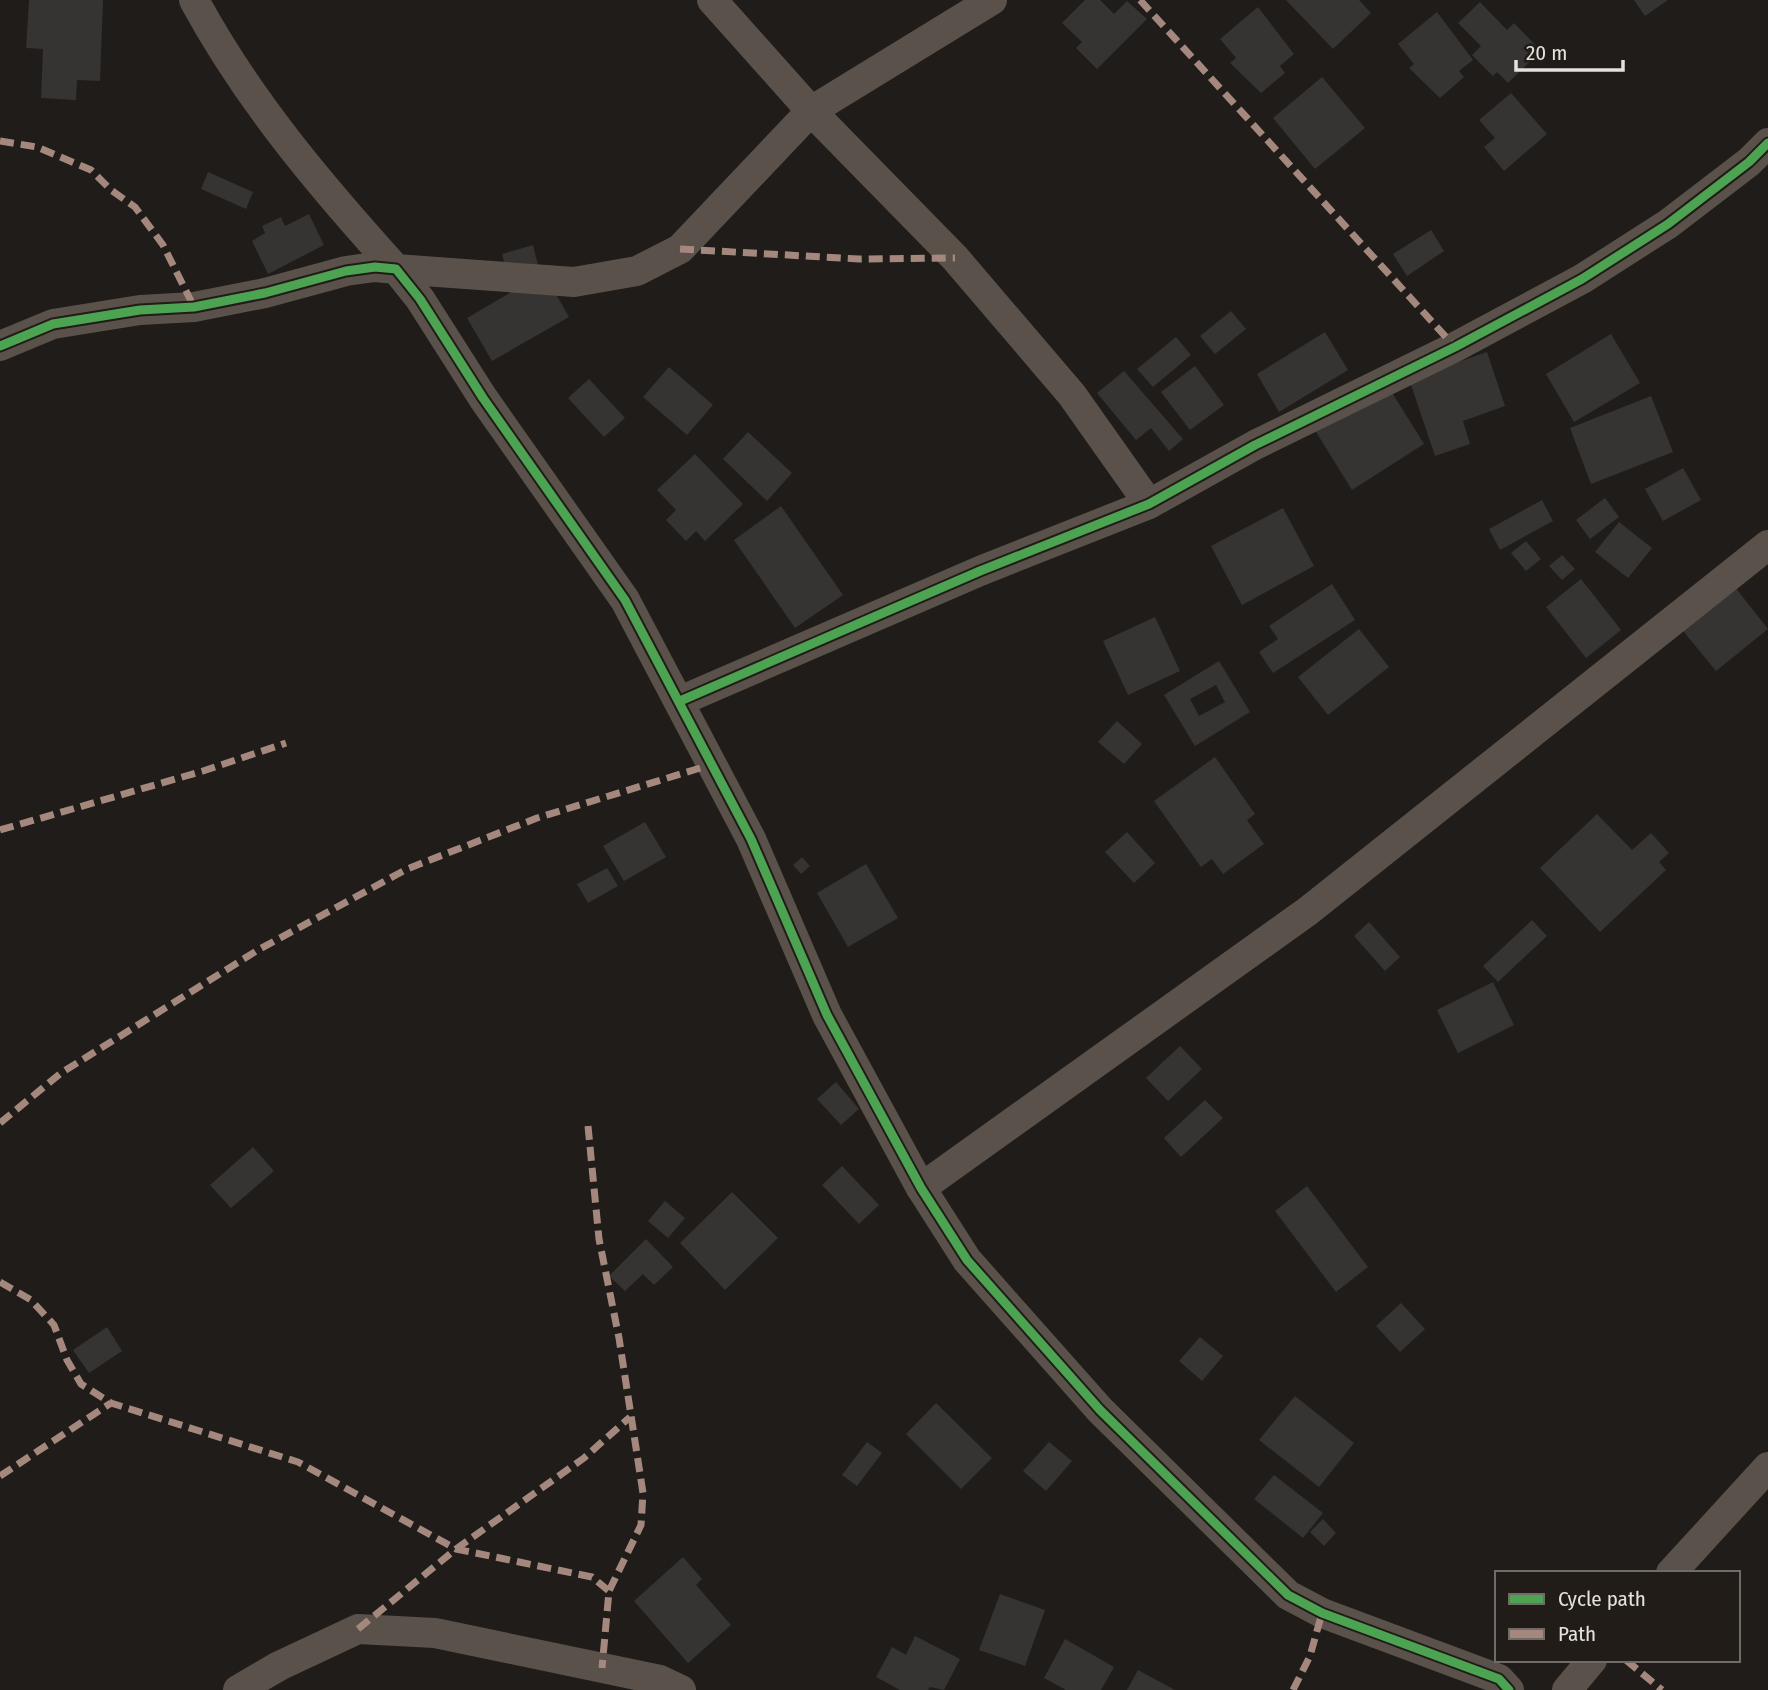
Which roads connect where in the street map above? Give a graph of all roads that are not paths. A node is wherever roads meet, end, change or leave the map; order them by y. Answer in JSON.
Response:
{"nodes":[{"id":1,"x":194,"y":0,"type":"edge"},
{"id":2,"x":712,"y":0,"type":"edge"},
{"id":3,"x":992,"y":0,"type":"edge"},
{"id":4,"x":811,"y":111,"type":"junction"},
{"id":5,"x":1768,"y":143,"type":"edge"},
{"id":6,"x":396,"y":269,"type":"junction"},
{"id":7,"x":0,"y":346,"type":"edge"},
{"id":8,"x":1149,"y":503,"type":"junction"},
{"id":9,"x":1768,"y":545,"type":"edge"},
{"id":10,"x":680,"y":701,"type":"junction"},
{"id":11,"x":921,"y":1188,"type":"junction"},
{"id":12,"x":1768,"y":1468,"type":"edge"},
{"id":13,"x":1673,"y":1571,"type":"edge"},
{"id":14,"x":1590,"y":1662,"type":"edge"},
{"id":15,"x":238,"y":1690,"type":"edge"},
{"id":16,"x":681,"y":1690,"type":"edge"},
{"id":17,"x":1508,"y":1690,"type":"edge"},
{"id":18,"x":1567,"y":1690,"type":"edge"}],
"edges":[{"from":1,"to":6,"type":"street"},
{"from":2,"to":4,"type":"street"},
{"from":3,"to":4,"type":"street"},
{"from":4,"to":6,"type":"street"},
{"from":4,"to":8,"type":"street"},
{"from":5,"to":8,"type":"street"},
{"from":6,"to":7,"type":"street"},
{"from":6,"to":10,"type":"street"},
{"from":8,"to":10,"type":"street"},
{"from":9,"to":11,"type":"street"},
{"from":10,"to":11,"type":"street"},
{"from":11,"to":17,"type":"street"},
{"from":12,"to":13,"type":"street"},
{"from":14,"to":18,"type":"street"},
{"from":15,"to":16,"type":"street"}]}
